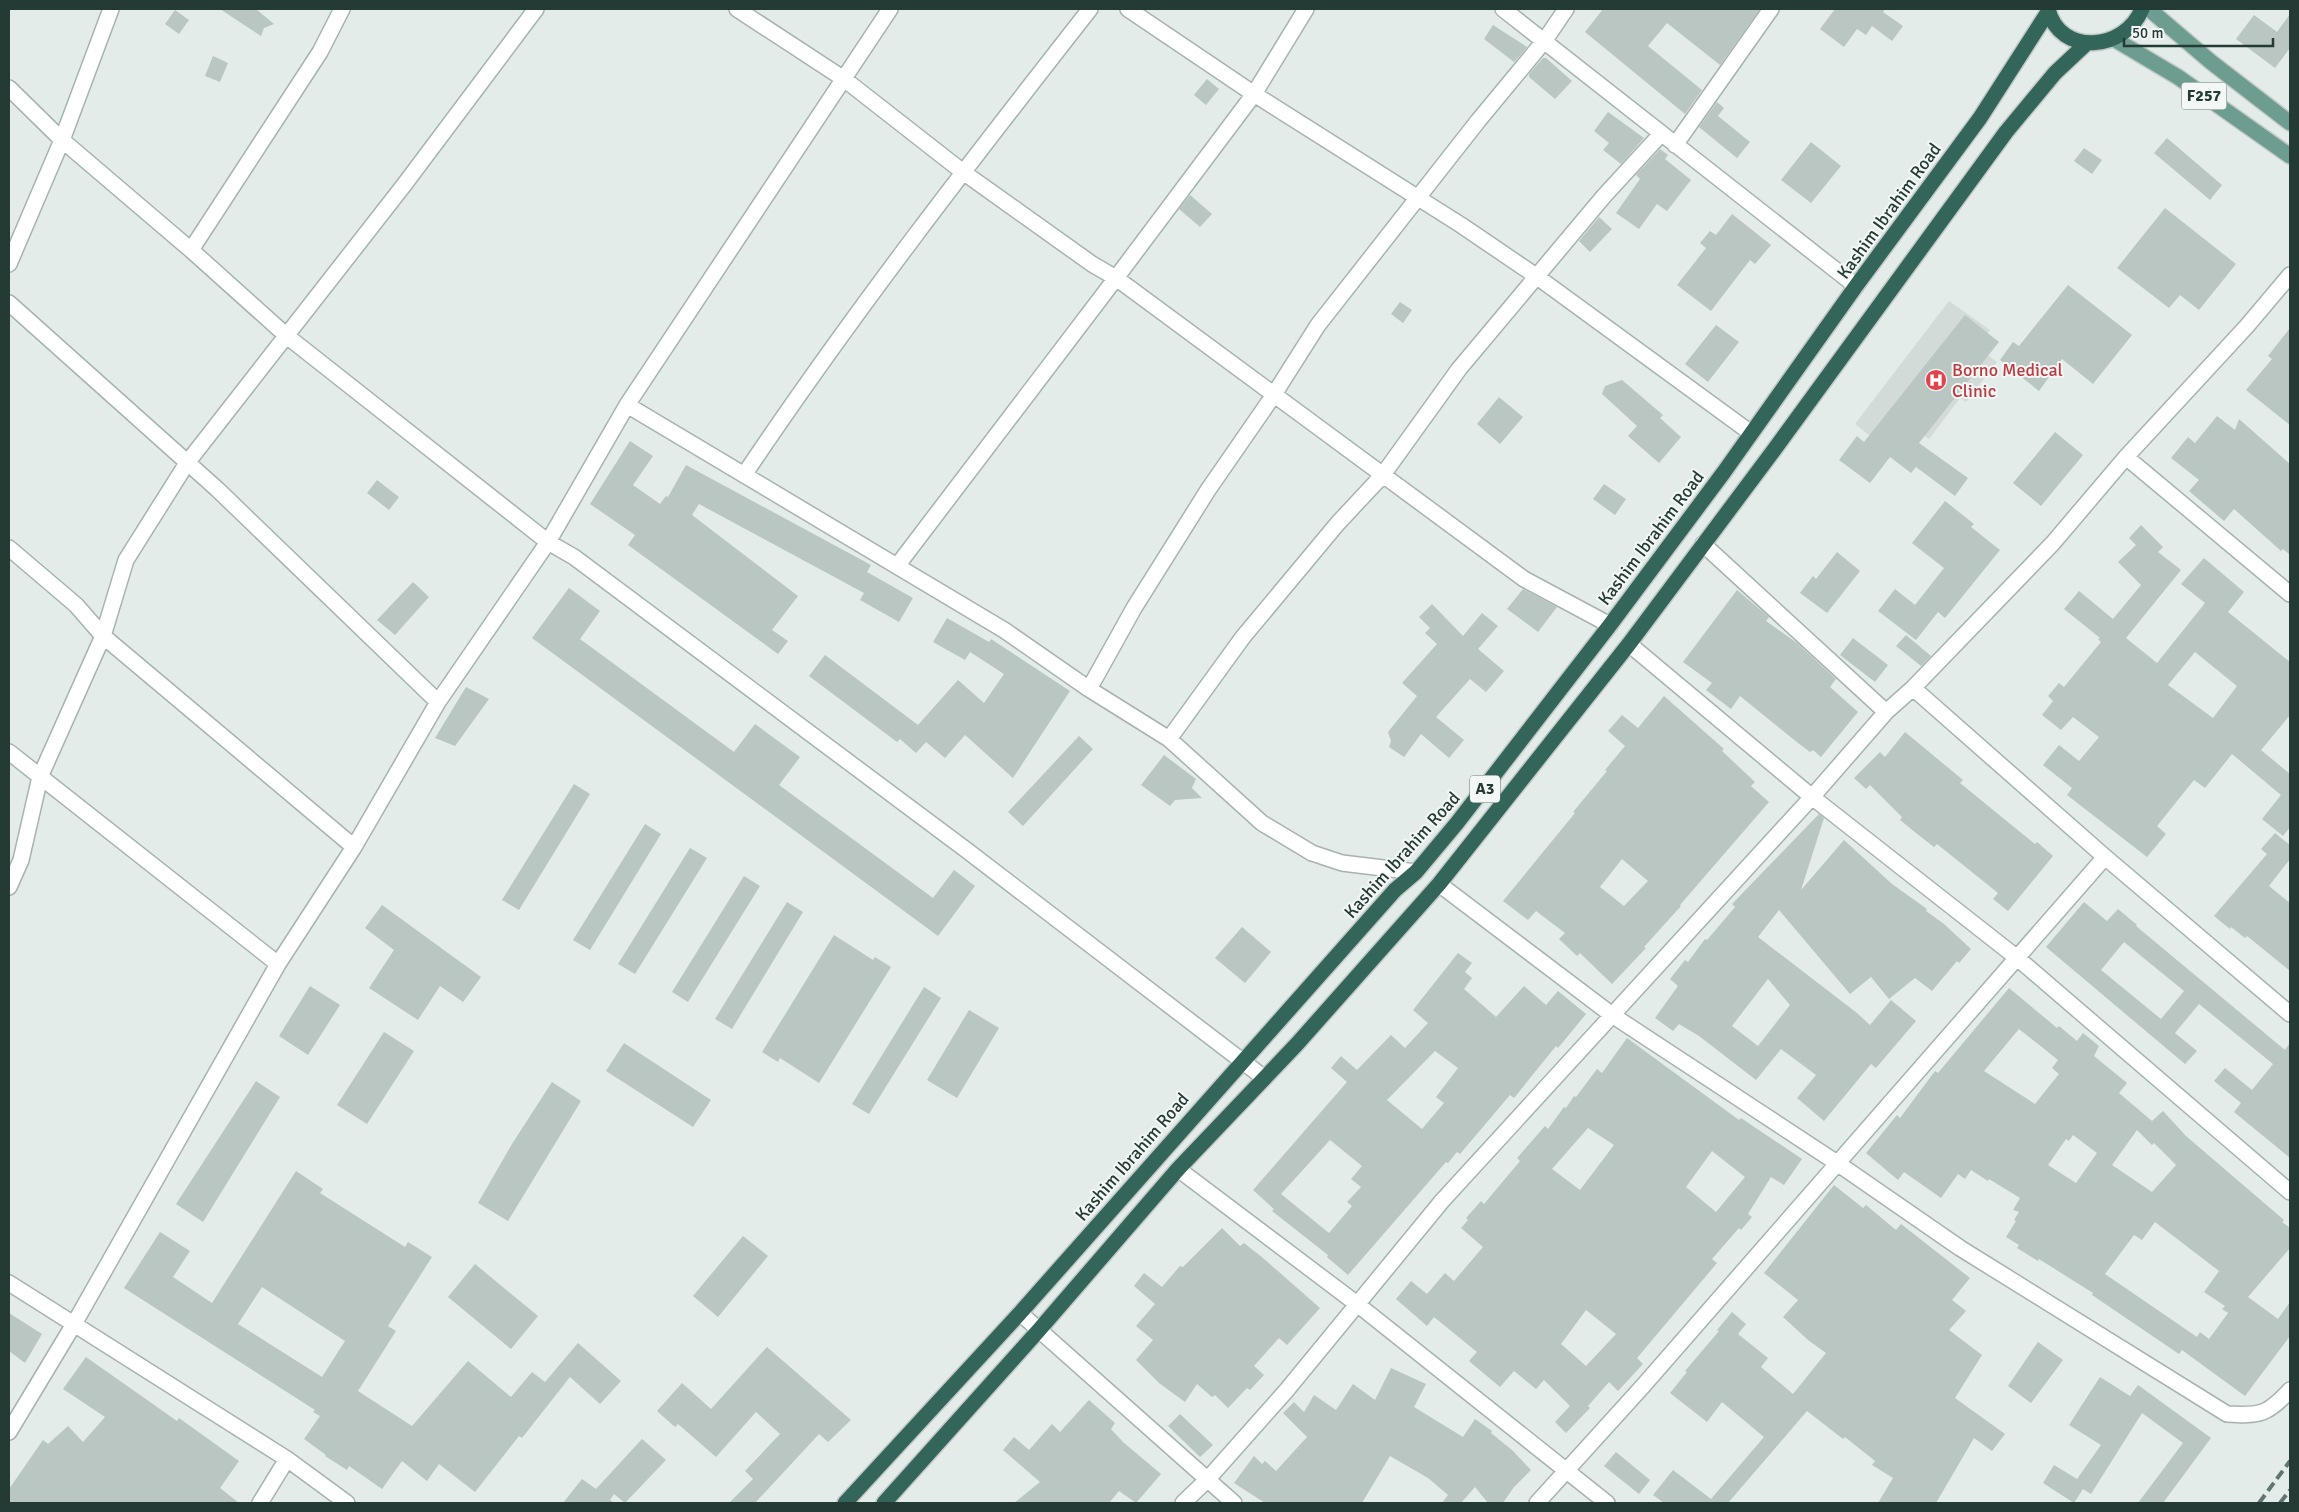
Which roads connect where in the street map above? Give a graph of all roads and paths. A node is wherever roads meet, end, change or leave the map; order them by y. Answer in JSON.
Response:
{"nodes":[{"id":1,"x":111,"y":9,"type":"edge"},
{"id":2,"x":342,"y":9,"type":"edge"},
{"id":3,"x":536,"y":9,"type":"edge"},
{"id":4,"x":737,"y":9,"type":"edge"},
{"id":5,"x":890,"y":9,"type":"edge"},
{"id":6,"x":1090,"y":9,"type":"edge"},
{"id":7,"x":1128,"y":9,"type":"edge"},
{"id":8,"x":1306,"y":9,"type":"edge"},
{"id":9,"x":1503,"y":9,"type":"edge"},
{"id":10,"x":1566,"y":9,"type":"edge"},
{"id":11,"x":1771,"y":9,"type":"edge"},
{"id":12,"x":2142,"y":9,"type":"edge"},
{"id":13,"x":2148,"y":9,"type":"edge"},
{"id":14,"x":2048,"y":10,"type":"edge"},
{"id":15,"x":2114,"y":39,"type":"junction"},
{"id":16,"x":1545,"y":40,"type":"junction"},
{"id":17,"x":2088,"y":43,"type":"junction"},
{"id":18,"x":844,"y":79,"type":"junction"},
{"id":19,"x":9,"y":88,"type":"edge"},
{"id":20,"x":1254,"y":94,"type":"junction"},
{"id":21,"x":2290,"y":122,"type":"edge"},
{"id":22,"x":1661,"y":134,"type":"junction"},
{"id":23,"x":62,"y":140,"type":"junction"},
{"id":24,"x":1675,"y":145,"type":"junction"},
{"id":25,"x":2290,"y":156,"type":"edge"},
{"id":26,"x":963,"y":172,"type":"junction"},
{"id":27,"x":1418,"y":200,"type":"junction"},
{"id":28,"x":191,"y":250,"type":"junction"},
{"id":29,"x":9,"y":264,"type":"edge"},
{"id":30,"x":2290,"y":275,"type":"edge"},
{"id":31,"x":1536,"y":276,"type":"junction"},
{"id":32,"x":1116,"y":278,"type":"junction"},
{"id":33,"x":1856,"y":286,"type":"junction"},
{"id":34,"x":9,"y":303,"type":"edge"},
{"id":35,"x":288,"y":337,"type":"junction"},
{"id":36,"x":1273,"y":396,"type":"junction"},
{"id":37,"x":627,"y":404,"type":"junction"},
{"id":38,"x":1751,"y":433,"type":"junction"},
{"id":39,"x":2126,"y":457,"type":"junction"},
{"id":40,"x":188,"y":463,"type":"junction"},
{"id":41,"x":744,"y":476,"type":"junction"},
{"id":42,"x":1382,"y":476,"type":"junction"},
{"id":43,"x":548,"y":542,"type":"junction"},
{"id":44,"x":1703,"y":544,"type":"junction"},
{"id":45,"x":9,"y":548,"type":"edge"},
{"id":46,"x":897,"y":566,"type":"junction"},
{"id":47,"x":2290,"y":594,"type":"edge"},
{"id":48,"x":1610,"y":625,"type":"junction"},
{"id":49,"x":103,"y":636,"type":"junction"},
{"id":50,"x":1629,"y":644,"type":"junction"},
{"id":51,"x":1913,"y":688,"type":"junction"},
{"id":52,"x":1089,"y":689,"type":"junction"},
{"id":53,"x":438,"y":702,"type":"junction"},
{"id":54,"x":1886,"y":712,"type":"junction"},
{"id":55,"x":1169,"y":739,"type":"junction"},
{"id":56,"x":9,"y":752,"type":"edge"},
{"id":57,"x":40,"y":777,"type":"junction"},
{"id":58,"x":1812,"y":797,"type":"junction"},
{"id":59,"x":354,"y":847,"type":"junction"},
{"id":60,"x":2105,"y":858,"type":"junction"},
{"id":61,"x":1416,"y":872,"type":"junction"},
{"id":62,"x":1439,"y":884,"type":"junction"},
{"id":63,"x":9,"y":887,"type":"edge"},
{"id":64,"x":2016,"y":957,"type":"junction"},
{"id":65,"x":278,"y":964,"type":"junction"},
{"id":66,"x":2290,"y":1014,"type":"edge"},
{"id":67,"x":1612,"y":1015,"type":"junction"},
{"id":68,"x":1242,"y":1061,"type":"junction"},
{"id":69,"x":1263,"y":1077,"type":"junction"},
{"id":70,"x":1837,"y":1163,"type":"junction"},
{"id":71,"x":1178,"y":1169,"type":"junction"},
{"id":72,"x":2290,"y":1192,"type":"edge"},
{"id":73,"x":9,"y":1283,"type":"edge"},
{"id":74,"x":1357,"y":1304,"type":"junction"},
{"id":75,"x":1020,"y":1313,"type":"junction"},
{"id":76,"x":74,"y":1324,"type":"junction"},
{"id":77,"x":1039,"y":1330,"type":"junction"},
{"id":78,"x":2290,"y":1390,"type":"edge"},
{"id":79,"x":9,"y":1432,"type":"edge"},
{"id":80,"x":287,"y":1459,"type":"junction"},
{"id":81,"x":1566,"y":1471,"type":"junction"},
{"id":82,"x":1207,"y":1480,"type":"junction"},
{"id":83,"x":260,"y":1503,"type":"edge"},
{"id":84,"x":347,"y":1503,"type":"edge"},
{"id":85,"x":845,"y":1503,"type":"edge"},
{"id":86,"x":884,"y":1503,"type":"edge"},
{"id":87,"x":1183,"y":1503,"type":"edge"},
{"id":88,"x":1234,"y":1503,"type":"edge"},
{"id":89,"x":1537,"y":1503,"type":"edge"},
{"id":90,"x":1606,"y":1503,"type":"edge"}],
"edges":[{"from":1,"to":23,"type":"street"},
{"from":2,"to":28,"type":"street"},
{"from":3,"to":35,"type":"street"},
{"from":4,"to":18,"type":"street"},
{"from":5,"to":18,"type":"street"},
{"from":6,"to":26,"type":"street"},
{"from":7,"to":20,"type":"street"},
{"from":8,"to":20,"type":"street"},
{"from":9,"to":16,"type":"street"},
{"from":10,"to":16,"type":"street"},
{"from":11,"to":24,"type":"street"},
{"from":12,"to":15,"type":"highway"},
{"from":13,"to":21,"type":"main road","number":"F257"},
{"from":14,"to":17,"type":"highway","number":"A3"},
{"from":14,"to":33,"type":"highway","name":"Kashim Ibrahim Road","number":"A3"},
{"from":15,"to":17,"type":"highway"},
{"from":15,"to":25,"type":"main road","number":"F257"},
{"from":16,"to":22,"type":"street"},
{"from":16,"to":27,"type":"street"},
{"from":17,"to":44,"type":"highway","number":"A3"},
{"from":18,"to":26,"type":"street"},
{"from":18,"to":37,"type":"street"},
{"from":19,"to":23,"type":"street"},
{"from":20,"to":27,"type":"street"},
{"from":20,"to":32,"type":"street"},
{"from":22,"to":24,"type":"street"},
{"from":22,"to":31,"type":"street"},
{"from":23,"to":28,"type":"street"},
{"from":23,"to":29,"type":"street"},
{"from":24,"to":33,"type":"street"},
{"from":26,"to":32,"type":"street"},
{"from":26,"to":41,"type":"street"},
{"from":27,"to":31,"type":"street"},
{"from":27,"to":36,"type":"street"},
{"from":28,"to":35,"type":"street"},
{"from":30,"to":39,"type":"street"},
{"from":31,"to":38,"type":"street"},
{"from":31,"to":42,"type":"street"},
{"from":32,"to":36,"type":"street"},
{"from":32,"to":46,"type":"street"},
{"from":33,"to":38,"type":"highway","name":"Kashim Ibrahim Road","number":"A3"},
{"from":34,"to":40,"type":"street"},
{"from":35,"to":40,"type":"street"},
{"from":35,"to":43,"type":"street"},
{"from":36,"to":42,"type":"street"},
{"from":36,"to":52,"type":"street"},
{"from":37,"to":41,"type":"street"},
{"from":37,"to":43,"type":"street"},
{"from":38,"to":48,"type":"highway","name":"Kashim Ibrahim Road","number":"A3"},
{"from":39,"to":47,"type":"street"},
{"from":39,"to":51,"type":"street"},
{"from":40,"to":49,"type":"street"},
{"from":40,"to":53,"type":"street"},
{"from":41,"to":46,"type":"street"},
{"from":42,"to":48,"type":"street"},
{"from":42,"to":55,"type":"street"},
{"from":43,"to":53,"type":"street"},
{"from":43,"to":68,"type":"street"},
{"from":44,"to":50,"type":"highway","number":"A3"},
{"from":44,"to":54,"type":"street"},
{"from":45,"to":49,"type":"street"},
{"from":46,"to":52,"type":"street"},
{"from":48,"to":61,"type":"highway","name":"Kashim Ibrahim Road","number":"A3"},
{"from":49,"to":57,"type":"street"},
{"from":49,"to":59,"type":"street"},
{"from":50,"to":58,"type":"street"},
{"from":50,"to":62,"type":"highway","number":"A3"},
{"from":51,"to":54,"type":"street"},
{"from":51,"to":60,"type":"street"},
{"from":52,"to":55,"type":"street"},
{"from":53,"to":59,"type":"street"},
{"from":54,"to":58,"type":"street"},
{"from":55,"to":61,"type":"street"},
{"from":56,"to":57,"type":"street"},
{"from":57,"to":63,"type":"street"},
{"from":57,"to":65,"type":"street"},
{"from":58,"to":64,"type":"street"},
{"from":58,"to":67,"type":"street"},
{"from":59,"to":65,"type":"street"},
{"from":60,"to":64,"type":"street"},
{"from":60,"to":66,"type":"street"},
{"from":61,"to":68,"type":"highway","name":"Kashim Ibrahim Road","number":"A3"},
{"from":62,"to":67,"type":"street"},
{"from":62,"to":69,"type":"highway","number":"A3"},
{"from":64,"to":70,"type":"street"},
{"from":64,"to":72,"type":"street"},
{"from":65,"to":76,"type":"street"},
{"from":67,"to":70,"type":"street"},
{"from":67,"to":74,"type":"street"},
{"from":68,"to":69,"type":"street"},
{"from":68,"to":75,"type":"highway","name":"Kashim Ibrahim Road","number":"A3"},
{"from":69,"to":71,"type":"highway","number":"A3"},
{"from":70,"to":78,"type":"street"},
{"from":70,"to":81,"type":"street"},
{"from":71,"to":74,"type":"street"},
{"from":71,"to":77,"type":"highway","number":"A3"},
{"from":73,"to":76,"type":"street"},
{"from":74,"to":81,"type":"street"},
{"from":74,"to":82,"type":"street"},
{"from":75,"to":77,"type":"street"},
{"from":75,"to":85,"type":"highway","name":"Kashim Ibrahim Road","number":"A3"},
{"from":76,"to":79,"type":"street"},
{"from":76,"to":80,"type":"street"},
{"from":77,"to":82,"type":"street"},
{"from":77,"to":86,"type":"highway","number":"A3"},
{"from":80,"to":83,"type":"street"},
{"from":80,"to":84,"type":"street"},
{"from":81,"to":89,"type":"street"},
{"from":81,"to":90,"type":"street"},
{"from":82,"to":87,"type":"street"},
{"from":82,"to":88,"type":"street"}]}
